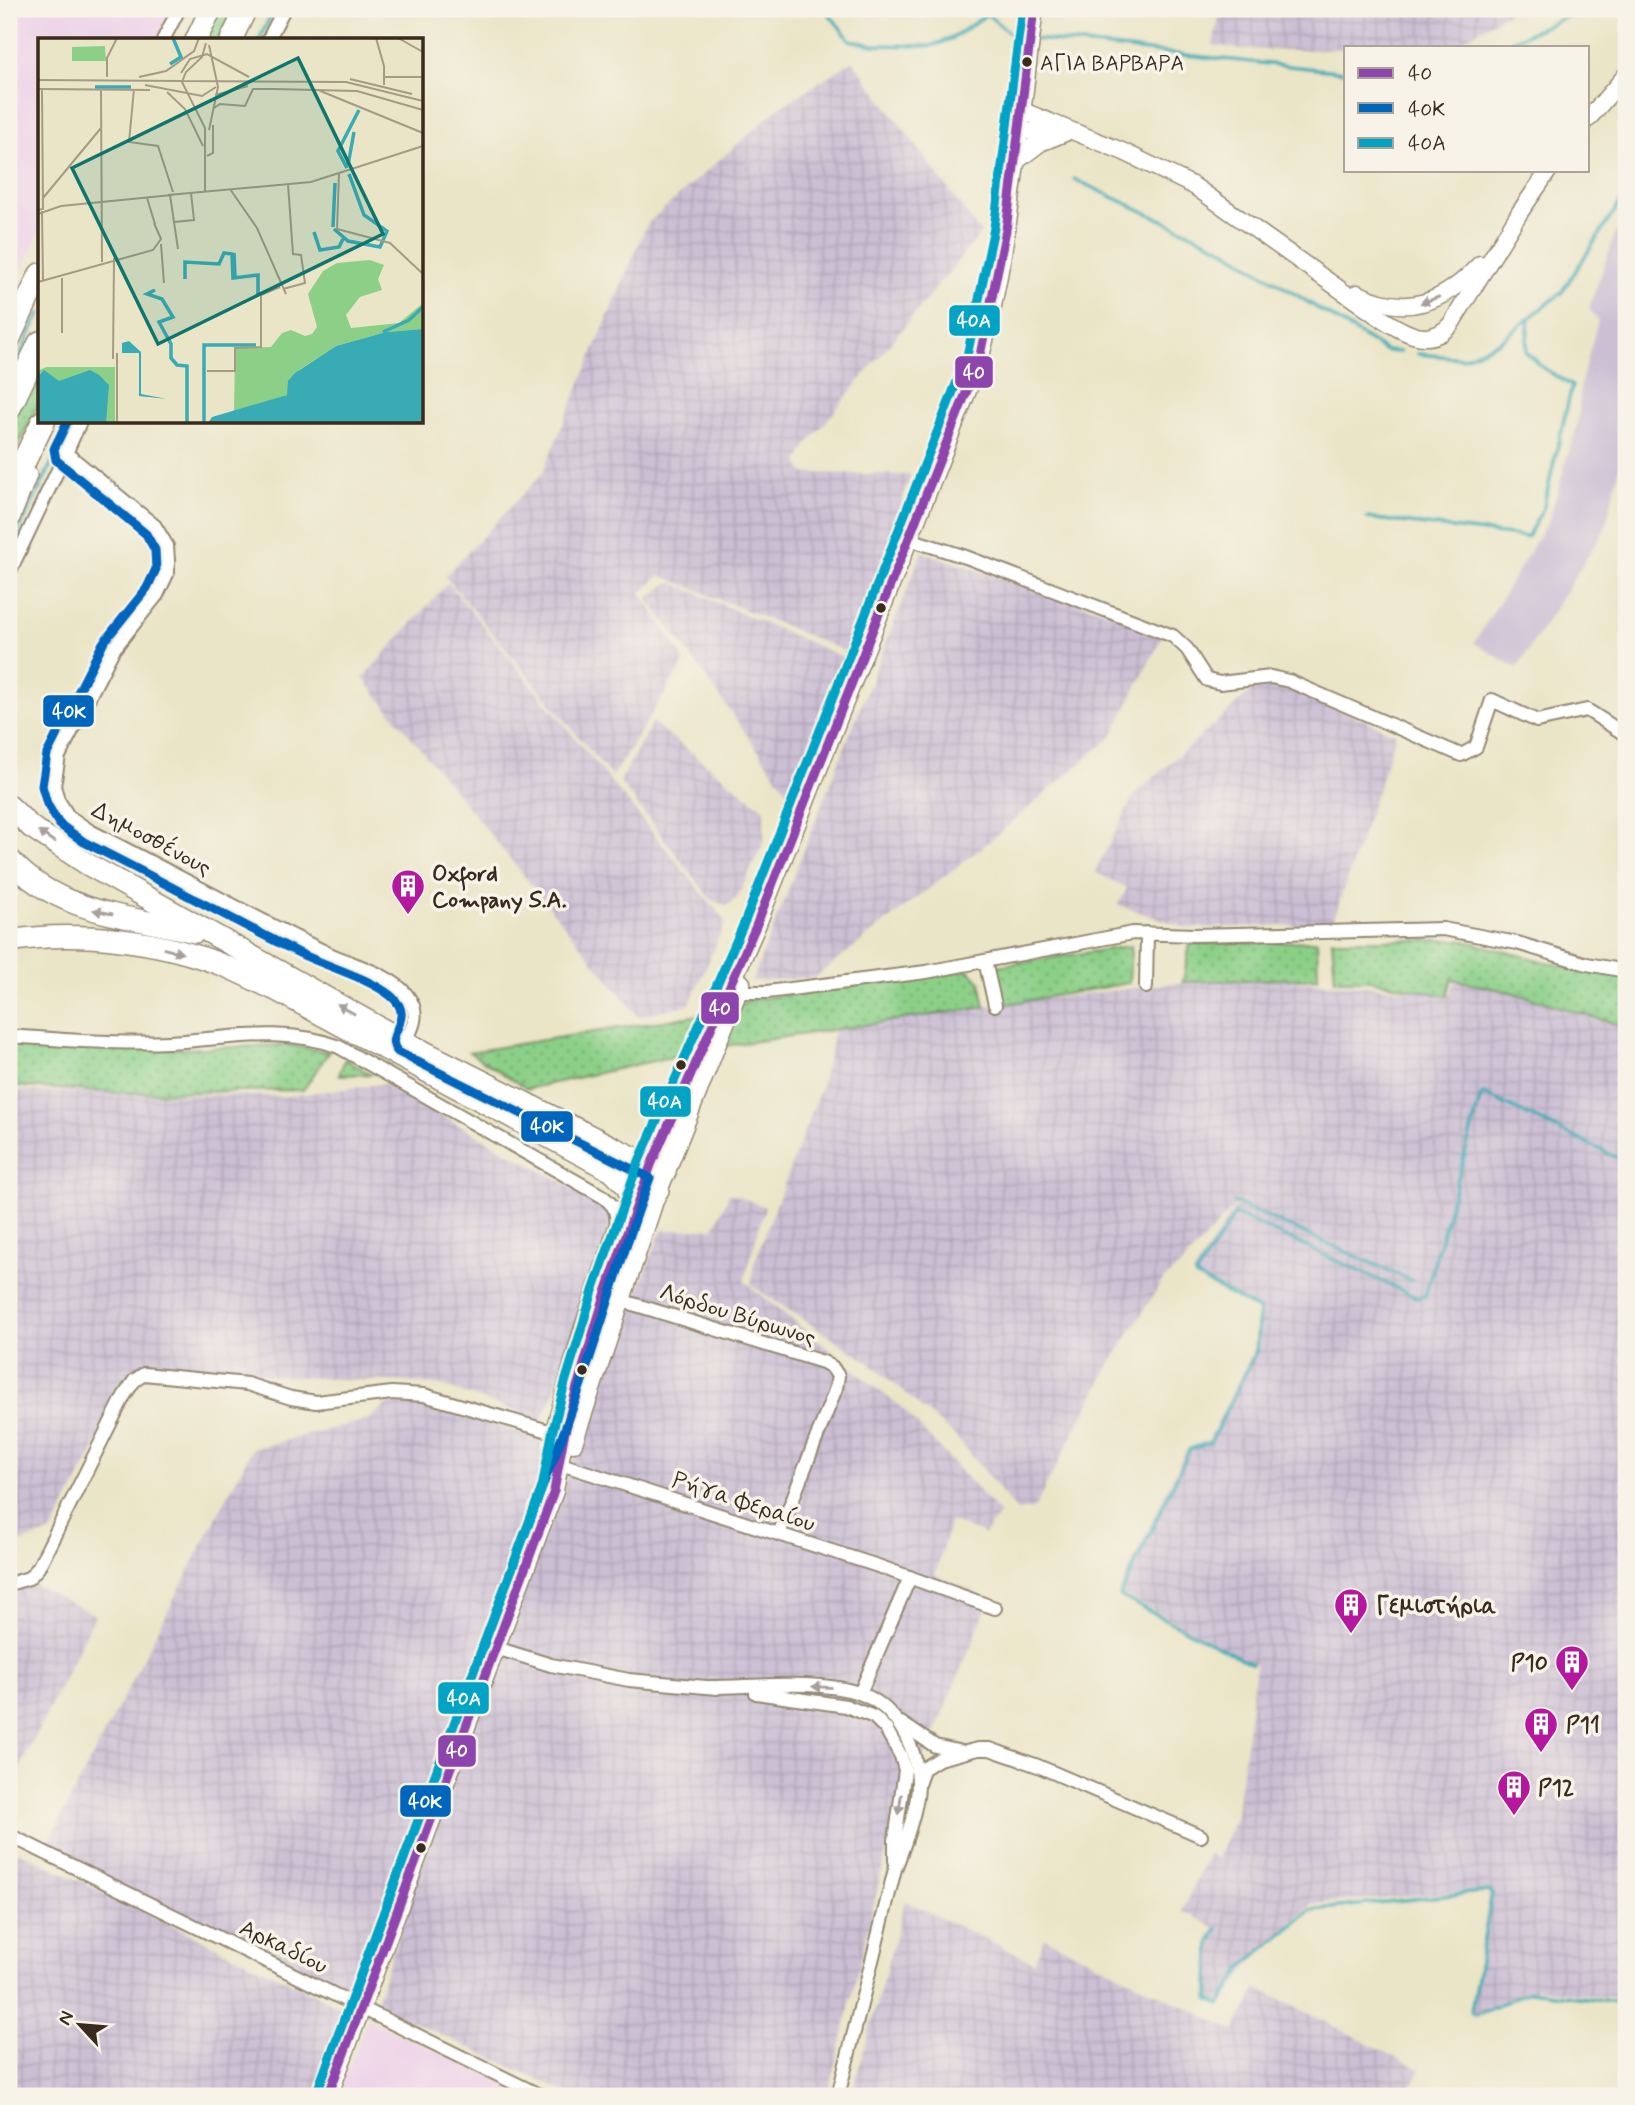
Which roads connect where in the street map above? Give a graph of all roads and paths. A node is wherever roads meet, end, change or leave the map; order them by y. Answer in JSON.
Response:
{"nodes":[{"id":1,"x":179,"y":9,"type":"edge"},
{"id":2,"x":211,"y":9,"type":"edge"},
{"id":3,"x":246,"y":9,"type":"edge"},
{"id":4,"x":284,"y":9,"type":"edge"},
{"id":5,"x":1034,"y":13,"type":"edge"},
{"id":6,"x":164,"y":38,"type":"edge"},
{"id":7,"x":196,"y":38,"type":"edge"},
{"id":8,"x":232,"y":38,"type":"edge"},
{"id":9,"x":269,"y":38,"type":"edge"},
{"id":10,"x":1626,"y":75,"type":"edge"},
{"id":11,"x":1023,"y":111,"type":"junction"},
{"id":12,"x":1590,"y":117,"type":"edge"},
{"id":13,"x":1019,"y":131,"type":"junction"},
{"id":14,"x":1070,"y":133,"type":"junction"},
{"id":15,"x":1015,"y":161,"type":"junction"},
{"id":16,"x":1548,"y":172,"type":"edge"},
{"id":17,"x":1501,"y":242,"type":"junction"},
{"id":18,"x":38,"y":278,"type":"edge"},
{"id":19,"x":1332,"y":284,"type":"junction"},
{"id":20,"x":9,"y":340,"type":"edge"},
{"id":21,"x":38,"y":347,"type":"edge"},
{"id":22,"x":9,"y":408,"type":"edge"},
{"id":23,"x":43,"y":424,"type":"edge"},
{"id":24,"x":43,"y":424,"type":"edge"},
{"id":25,"x":79,"y":424,"type":"edge"},
{"id":26,"x":66,"y":453,"type":"junction"},
{"id":27,"x":9,"y":492,"type":"edge"},
{"id":28,"x":9,"y":518,"type":"edge"},
{"id":29,"x":909,"y":539,"type":"junction"},
{"id":30,"x":9,"y":573,"type":"edge"},
{"id":31,"x":1626,"y":735,"type":"edge"},
{"id":32,"x":9,"y":806,"type":"edge"},
{"id":33,"x":9,"y":859,"type":"edge"},
{"id":34,"x":756,"y":926,"type":"junction"},
{"id":35,"x":1147,"y":933,"type":"junction"},
{"id":36,"x":106,"y":940,"type":"junction"},
{"id":37,"x":9,"y":941,"type":"edge"},
{"id":38,"x":240,"y":948,"type":"junction"},
{"id":39,"x":9,"y":956,"type":"edge"},
{"id":40,"x":985,"y":961,"type":"junction"},
{"id":41,"x":1626,"y":971,"type":"edge"},
{"id":42,"x":1146,"y":987,"type":"dead end"},
{"id":43,"x":736,"y":997,"type":"junction"},
{"id":44,"x":995,"y":1005,"type":"dead end"},
{"id":45,"x":9,"y":1036,"type":"edge"},
{"id":46,"x":405,"y":1042,"type":"junction"},
{"id":47,"x":610,"y":1170,"type":"junction"},
{"id":48,"x":655,"y":1178,"type":"junction"},
{"id":49,"x":598,"y":1194,"type":"junction"},
{"id":50,"x":635,"y":1210,"type":"junction"},
{"id":51,"x":620,"y":1300,"type":"junction"},
{"id":52,"x":564,"y":1434,"type":"junction"},
{"id":53,"x":561,"y":1473,"type":"junction"},
{"id":54,"x":779,"y":1534,"type":"junction"},
{"id":55,"x":910,"y":1577,"type":"junction"},
{"id":56,"x":9,"y":1584,"type":"edge"},
{"id":57,"x":995,"y":1608,"type":"dead end"},
{"id":58,"x":496,"y":1648,"type":"junction"},
{"id":59,"x":710,"y":1688,"type":"junction"},
{"id":60,"x":860,"y":1693,"type":"junction"},
{"id":61,"x":895,"y":1718,"type":"junction"},
{"id":62,"x":896,"y":1746,"type":"junction"},
{"id":63,"x":935,"y":1746,"type":"junction"},
{"id":64,"x":962,"y":1752,"type":"junction"},
{"id":65,"x":913,"y":1758,"type":"junction"},
{"id":66,"x":939,"y":1759,"type":"junction"},
{"id":67,"x":905,"y":1770,"type":"junction"},
{"id":68,"x":917,"y":1796,"type":"junction"},
{"id":69,"x":9,"y":1835,"type":"edge"},
{"id":70,"x":1201,"y":1836,"type":"dead end"},
{"id":71,"x":895,"y":1869,"type":"junction"},
{"id":72,"x":361,"y":2006,"type":"junction"},
{"id":73,"x":328,"y":2096,"type":"edge"},
{"id":74,"x":541,"y":2096,"type":"edge"},
{"id":75,"x":838,"y":2096,"type":"edge"}],
"edges":[{"from":1,"to":6,"type":"street"},
{"from":2,"to":7,"type":"highway"},
{"from":3,"to":8,"type":"highway"},
{"from":4,"to":9,"type":"street"},
{"from":5,"to":11,"type":"main road"},
{"from":10,"to":12,"type":"street"},
{"from":11,"to":13,"type":"main road"},
{"from":11,"to":14,"type":"street"},
{"from":13,"to":14,"type":"street"},
{"from":13,"to":15,"type":"main road"},
{"from":14,"to":15,"type":"main road"},
{"from":14,"to":19,"type":"street"},
{"from":15,"to":29,"type":"main road"},
{"from":16,"to":17,"type":"street"},
{"from":17,"to":19,"type":"street","one_way":true},
{"from":17,"to":19,"type":"street"},
{"from":18,"to":20,"type":"highway"},
{"from":21,"to":22,"type":"highway"},
{"from":23,"to":27,"type":"highway"},
{"from":24,"to":28,"type":"highway"},
{"from":25,"to":26,"type":"street"},
{"from":26,"to":30,"type":"street"},
{"from":26,"to":46,"type":"street","name":"Δημοσθένους"},
{"from":29,"to":31,"type":"street"},
{"from":29,"to":34,"type":"main road"},
{"from":38,"to":32,"type":"highway","one_way":true},
{"from":38,"to":33,"type":"highway","one_way":true},
{"from":34,"to":43,"type":"main road"},
{"from":34,"to":48,"type":"main road"},
{"from":35,"to":40,"type":"street"},
{"from":35,"to":41,"type":"street"},
{"from":35,"to":42,"type":"street"},
{"from":36,"to":37,"type":"highway"},
{"from":36,"to":39,"type":"highway"},
{"from":36,"to":47,"type":"highway","one_way":true},
{"from":46,"to":38,"type":"highway","one_way":true},
{"from":40,"to":43,"type":"street"},
{"from":40,"to":44,"type":"street"},
{"from":43,"to":48,"type":"main road"},
{"from":45,"to":49,"type":"street"},
{"from":46,"to":48,"type":"highway"},
{"from":47,"to":48,"type":"highway"},
{"from":47,"to":49,"type":"street"},
{"from":47,"to":50,"type":"highway"},
{"from":48,"to":50,"type":"main road"},
{"from":48,"to":51,"type":"main road"},
{"from":49,"to":52,"type":"street"},
{"from":50,"to":52,"type":"main road"},
{"from":51,"to":52,"type":"main road"},
{"from":51,"to":54,"type":"street","name":"Λόρδου Βύρωνος"},
{"from":52,"to":53,"type":"main road"},
{"from":52,"to":56,"type":"street"},
{"from":53,"to":54,"type":"street","name":"Ρήγα Φεραίου"},
{"from":53,"to":58,"type":"main road"},
{"from":54,"to":55,"type":"street","name":"Ρήγα Φεραίου"},
{"from":55,"to":57,"type":"street","name":"Ρήγα Φεραίου"},
{"from":55,"to":60,"type":"street"},
{"from":58,"to":59,"type":"street"},
{"from":58,"to":72,"type":"main road"},
{"from":60,"to":59,"type":"street","one_way":true},
{"from":59,"to":62,"type":"street"},
{"from":60,"to":61,"type":"street"},
{"from":61,"to":63,"type":"street"},
{"from":61,"to":65,"type":"street"},
{"from":62,"to":65,"type":"street"},
{"from":62,"to":67,"type":"street"},
{"from":63,"to":64,"type":"street"},
{"from":63,"to":65,"type":"street"},
{"from":64,"to":66,"type":"street"},
{"from":64,"to":70,"type":"street"},
{"from":65,"to":66,"type":"street"},
{"from":65,"to":67,"type":"street"},
{"from":65,"to":68,"type":"street"},
{"from":66,"to":68,"type":"street"},
{"from":67,"to":71,"type":"street","one_way":true},
{"from":68,"to":71,"type":"street"},
{"from":69,"to":72,"type":"street","name":"Αρκαδίου"},
{"from":71,"to":75,"type":"street"},
{"from":72,"to":73,"type":"main road"},
{"from":72,"to":74,"type":"street","name":"Αρκαδίου"}]}
